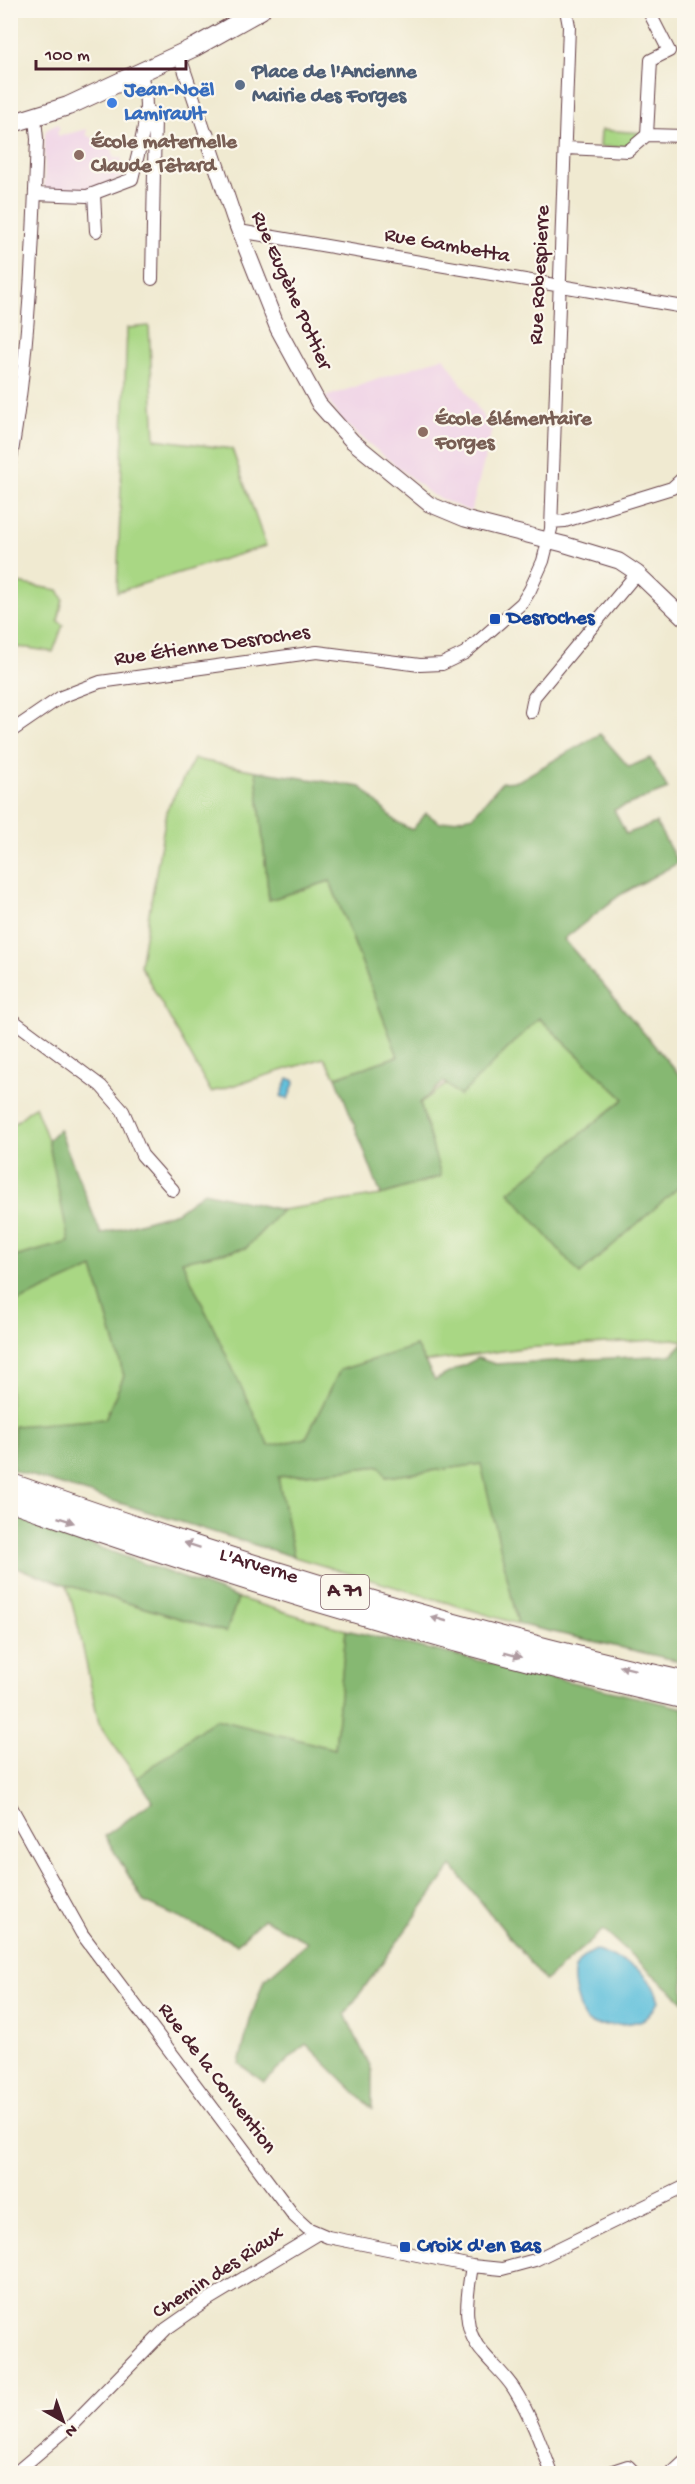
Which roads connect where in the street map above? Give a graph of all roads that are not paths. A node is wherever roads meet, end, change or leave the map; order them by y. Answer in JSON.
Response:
{"nodes":[{"id":1,"x":261,"y":10,"type":"edge"},
{"id":2,"x":566,"y":10,"type":"edge"},
{"id":3,"x":648,"y":10,"type":"edge"},
{"id":4,"x":179,"y":54,"type":"junction"},
{"id":5,"x":140,"y":73,"type":"junction"},
{"id":6,"x":147,"y":109,"type":"junction"},
{"id":7,"x":35,"y":118,"type":"junction"},
{"id":8,"x":10,"y":124,"type":"edge"},
{"id":9,"x":206,"y":135,"type":"joint"},
{"id":10,"x":647,"y":135,"type":"junction"},
{"id":11,"x":684,"y":136,"type":"edge"},
{"id":12,"x":566,"y":148,"type":"junction"},
{"id":13,"x":35,"y":194,"type":"junction"},
{"id":14,"x":94,"y":194,"type":"junction"},
{"id":15,"x":96,"y":231,"type":"dead end"},
{"id":16,"x":239,"y":231,"type":"junction"},
{"id":17,"x":152,"y":279,"type":"dead end"},
{"id":18,"x":559,"y":286,"type":"junction"},
{"id":19,"x":684,"y":307,"type":"edge"},
{"id":20,"x":10,"y":464,"type":"edge"},
{"id":21,"x":684,"y":477,"type":"edge"},
{"id":22,"x":551,"y":522,"type":"junction"},
{"id":23,"x":549,"y":540,"type":"junction"},
{"id":24,"x":637,"y":573,"type":"junction"},
{"id":25,"x":684,"y":618,"type":"edge"},
{"id":26,"x":531,"y":712,"type":"dead end"},
{"id":27,"x":10,"y":732,"type":"edge"},
{"id":28,"x":10,"y":1018,"type":"edge"},
{"id":29,"x":172,"y":1190,"type":"dead end"},
{"id":30,"x":10,"y":1484,"type":"edge"},
{"id":31,"x":10,"y":1500,"type":"edge"},
{"id":32,"x":684,"y":1682,"type":"edge"},
{"id":33,"x":684,"y":1698,"type":"edge"},
{"id":34,"x":10,"y":1806,"type":"edge"},
{"id":35,"x":684,"y":2187,"type":"edge"},
{"id":36,"x":317,"y":2234,"type":"junction"},
{"id":37,"x":472,"y":2266,"type":"junction"},
{"id":38,"x":684,"y":2462,"type":"edge"},
{"id":39,"x":14,"y":2474,"type":"edge"},
{"id":40,"x":552,"y":2474,"type":"edge"},
{"id":41,"x":604,"y":2474,"type":"edge"},
{"id":42,"x":636,"y":2474,"type":"edge"},
{"id":43,"x":671,"y":2474,"type":"edge"}],
"edges":[{"from":1,"to":4,"type":"main road"},
{"from":2,"to":12,"type":"street","name":"Rue Robespierre"},
{"from":3,"to":10,"type":"street"},
{"from":4,"to":5,"type":"main road"},
{"from":4,"to":9,"type":"street","name":"Rue Eugène Pottier"},
{"from":5,"to":6,"type":"street"},
{"from":5,"to":7,"type":"main road"},
{"from":6,"to":14,"type":"street"},
{"from":6,"to":17,"type":"street"},
{"from":7,"to":8,"type":"main road"},
{"from":7,"to":13,"type":"street"},
{"from":9,"to":16,"type":"street","name":"Rue Eugène Pottier"},
{"from":10,"to":11,"type":"street"},
{"from":10,"to":12,"type":"street"},
{"from":12,"to":18,"type":"street","name":"Rue Robespierre"},
{"from":13,"to":14,"type":"street"},
{"from":13,"to":20,"type":"street"},
{"from":14,"to":15,"type":"street"},
{"from":16,"to":18,"type":"street","name":"Rue Gambetta"},
{"from":16,"to":23,"type":"street","name":"Rue Eugène Pottier"},
{"from":18,"to":19,"type":"street","name":"Rue Gambetta"},
{"from":18,"to":22,"type":"street","name":"Rue Robespierre"},
{"from":21,"to":22,"type":"street"},
{"from":22,"to":23,"type":"street","name":"Rue Robespierre"},
{"from":23,"to":24,"type":"street","name":"Rue Eugène Pottier"},
{"from":23,"to":27,"type":"street","name":"Rue Étienne Desroches"},
{"from":24,"to":25,"type":"street","name":"Rue Eugène Pottier"},
{"from":24,"to":26,"type":"street"},
{"from":28,"to":29,"type":"street"},
{"from":32,"to":30,"type":"highway","name":"L'Arverne","number":"A 71","one_way":true},
{"from":31,"to":33,"type":"highway","name":"L'Arverne","number":"A 71","one_way":true},
{"from":34,"to":36,"type":"street","name":"Rue de la Convention"},
{"from":35,"to":37,"type":"street","name":"Rue de la Convention"},
{"from":36,"to":37,"type":"street","name":"Rue de la Convention"},
{"from":36,"to":39,"type":"street","name":"Chemin des Riaux"},
{"from":37,"to":40,"type":"street"},
{"from":38,"to":43,"type":"street"},
{"from":41,"to":42,"type":"street"}]}
